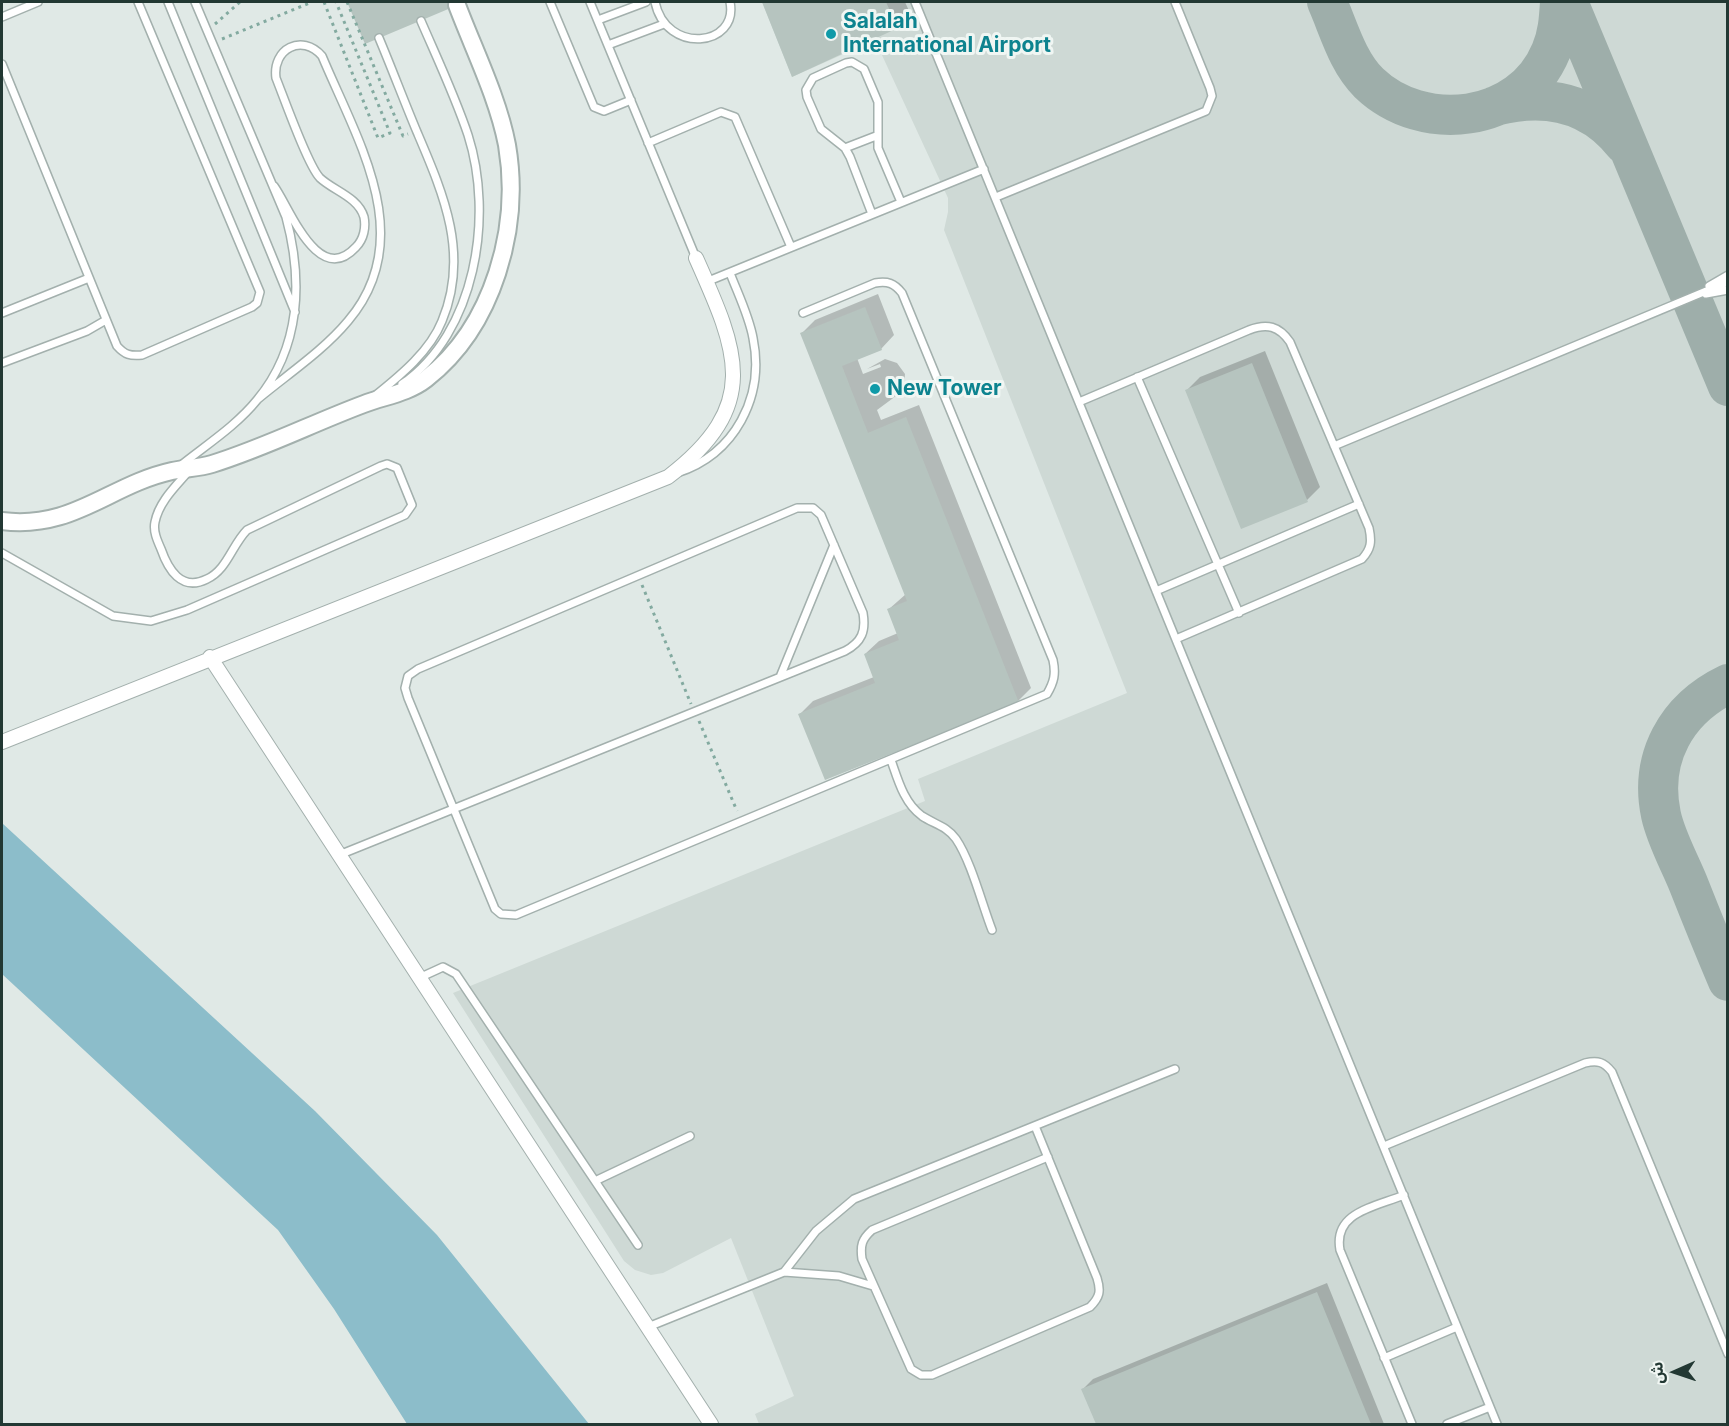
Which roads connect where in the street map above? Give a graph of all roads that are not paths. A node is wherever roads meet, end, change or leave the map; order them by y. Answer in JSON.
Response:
{"nodes":[{"id":1,"x":38,"y":2,"type":"edge"},
{"id":2,"x":138,"y":2,"type":"edge"},
{"id":3,"x":168,"y":2,"type":"edge"},
{"id":4,"x":195,"y":2,"type":"edge"},
{"id":5,"x":550,"y":2,"type":"edge"},
{"id":6,"x":590,"y":2,"type":"edge"},
{"id":7,"x":646,"y":2,"type":"edge"},
{"id":8,"x":655,"y":2,"type":"edge"},
{"id":9,"x":730,"y":2,"type":"edge"},
{"id":10,"x":915,"y":2,"type":"edge"},
{"id":11,"x":1175,"y":2,"type":"edge"},
{"id":12,"x":457,"y":5,"type":"dead end"},
{"id":13,"x":2,"y":17,"type":"edge"},
{"id":14,"x":598,"y":20,"type":"junction"},
{"id":15,"x":421,"y":21,"type":"dead end"},
{"id":16,"x":664,"y":24,"type":"junction"},
{"id":17,"x":379,"y":38,"type":"dead end"},
{"id":18,"x":608,"y":45,"type":"junction"},
{"id":19,"x":2,"y":66,"type":"edge"},
{"id":20,"x":631,"y":100,"type":"junction"},
{"id":21,"x":876,"y":136,"type":"junction"},
{"id":22,"x":648,"y":142,"type":"junction"},
{"id":23,"x":845,"y":148,"type":"junction"},
{"id":24,"x":984,"y":169,"type":"junction"},
{"id":25,"x":274,"y":186,"type":"junction"},
{"id":26,"x":996,"y":197,"type":"junction"},
{"id":27,"x":901,"y":202,"type":"junction"},
{"id":28,"x":872,"y":214,"type":"junction"},
{"id":29,"x":791,"y":248,"type":"junction"},
{"id":30,"x":696,"y":258,"type":"joint"},
{"id":31,"x":730,"y":273,"type":"junction"},
{"id":32,"x":1728,"y":275,"type":"edge"},
{"id":33,"x":89,"y":278,"type":"junction"},
{"id":34,"x":706,"y":282,"type":"junction"},
{"id":35,"x":1728,"y":282,"type":"edge"},
{"id":36,"x":1728,"y":290,"type":"edge"},
{"id":37,"x":1692,"y":297,"type":"junction"},
{"id":38,"x":2,"y":313,"type":"edge"},
{"id":39,"x":803,"y":313,"type":"dead end"},
{"id":40,"x":296,"y":314,"type":"junction"},
{"id":41,"x":106,"y":320,"type":"junction"},
{"id":42,"x":442,"y":322,"type":"junction"},
{"id":43,"x":452,"y":326,"type":"junction"},
{"id":44,"x":2,"y":363,"type":"edge"},
{"id":45,"x":1137,"y":377,"type":"junction"},
{"id":46,"x":258,"y":399,"type":"junction"},
{"id":47,"x":375,"y":400,"type":"junction"},
{"id":48,"x":1079,"y":402,"type":"junction"},
{"id":49,"x":1334,"y":446,"type":"junction"},
{"id":50,"x":182,"y":470,"type":"junction"},
{"id":51,"x":668,"y":477,"type":"junction"},
{"id":52,"x":1359,"y":504,"type":"junction"},
{"id":53,"x":2,"y":521,"type":"edge"},
{"id":54,"x":834,"y":545,"type":"junction"},
{"id":55,"x":2,"y":554,"type":"edge"},
{"id":56,"x":1218,"y":564,"type":"junction"},
{"id":57,"x":1156,"y":591,"type":"junction"},
{"id":58,"x":1239,"y":613,"type":"junction"},
{"id":59,"x":1176,"y":639,"type":"junction"},
{"id":60,"x":210,"y":657,"type":"junction"},
{"id":61,"x":780,"y":677,"type":"junction"},
{"id":62,"x":2,"y":742,"type":"edge"},
{"id":63,"x":891,"y":760,"type":"junction"},
{"id":64,"x":454,"y":809,"type":"junction"},
{"id":65,"x":339,"y":855,"type":"junction"},
{"id":66,"x":992,"y":930,"type":"dead end"},
{"id":67,"x":419,"y":978,"type":"junction"},
{"id":68,"x":1175,"y":1069,"type":"dead end"},
{"id":69,"x":1035,"y":1126,"type":"junction"},
{"id":70,"x":690,"y":1136,"type":"dead end"},
{"id":71,"x":1384,"y":1146,"type":"junction"},
{"id":72,"x":1048,"y":1157,"type":"junction"},
{"id":73,"x":596,"y":1181,"type":"junction"},
{"id":74,"x":1404,"y":1195,"type":"junction"},
{"id":75,"x":638,"y":1245,"type":"dead end"},
{"id":76,"x":784,"y":1272,"type":"junction"},
{"id":77,"x":873,"y":1286,"type":"junction"},
{"id":78,"x":1457,"y":1327,"type":"junction"},
{"id":79,"x":647,"y":1328,"type":"junction"},
{"id":80,"x":1728,"y":1354,"type":"edge"},
{"id":81,"x":1384,"y":1358,"type":"junction"},
{"id":82,"x":1490,"y":1407,"type":"junction"},
{"id":83,"x":711,"y":1425,"type":"edge"},
{"id":84,"x":1412,"y":1425,"type":"edge"},
{"id":85,"x":1447,"y":1425,"type":"edge"},
{"id":86,"x":1497,"y":1425,"type":"edge"}],
"edges":[{"from":1,"to":13,"type":"lane"},
{"from":2,"to":41,"type":"lane"},
{"from":3,"to":40,"type":"lane"},
{"from":4,"to":25,"type":"lane"},
{"from":5,"to":20,"type":"lane"},
{"from":6,"to":14,"type":"lane"},
{"from":7,"to":14,"type":"lane"},
{"from":8,"to":16,"type":"lane"},
{"from":9,"to":16,"type":"lane"},
{"from":10,"to":24,"type":"lane"},
{"from":11,"to":26,"type":"lane"},
{"from":12,"to":47,"type":"street"},
{"from":14,"to":18,"type":"lane"},
{"from":15,"to":43,"type":"lane"},
{"from":16,"to":18,"type":"lane"},
{"from":17,"to":42,"type":"lane"},
{"from":18,"to":20,"type":"lane"},
{"from":19,"to":33,"type":"lane"},
{"from":20,"to":22,"type":"lane"},
{"from":21,"to":23,"type":"lane"},
{"from":21,"to":23,"type":"lane"},
{"from":21,"to":27,"type":"lane"},
{"from":22,"to":29,"type":"lane"},
{"from":22,"to":30,"type":"lane"},
{"from":23,"to":28,"type":"lane"},
{"from":24,"to":26,"type":"lane"},
{"from":24,"to":27,"type":"lane"},
{"from":25,"to":40,"type":"lane"},
{"from":25,"to":46,"type":"lane"},
{"from":26,"to":48,"type":"lane"},
{"from":27,"to":28,"type":"lane"},
{"from":28,"to":29,"type":"lane"},
{"from":29,"to":31,"type":"lane"},
{"from":30,"to":34,"type":"street"},
{"from":31,"to":34,"type":"lane"},
{"from":31,"to":51,"type":"lane"},
{"from":32,"to":37,"type":"lane"},
{"from":33,"to":38,"type":"lane"},
{"from":33,"to":41,"type":"lane"},
{"from":34,"to":51,"type":"street"},
{"from":35,"to":37,"type":"lane"},
{"from":36,"to":37,"type":"lane"},
{"from":37,"to":49,"type":"lane"},
{"from":39,"to":63,"type":"lane"},
{"from":40,"to":46,"type":"lane"},
{"from":41,"to":44,"type":"lane"},
{"from":42,"to":43,"type":"lane"},
{"from":42,"to":47,"type":"lane"},
{"from":43,"to":47,"type":"lane"},
{"from":45,"to":48,"type":"lane"},
{"from":45,"to":49,"type":"lane"},
{"from":45,"to":56,"type":"lane"},
{"from":46,"to":50,"type":"lane"},
{"from":47,"to":50,"type":"street"},
{"from":48,"to":57,"type":"lane"},
{"from":49,"to":52,"type":"lane"},
{"from":50,"to":53,"type":"street"},
{"from":50,"to":55,"type":"lane"},
{"from":51,"to":60,"type":"street"},
{"from":52,"to":56,"type":"lane"},
{"from":52,"to":58,"type":"lane"},
{"from":54,"to":61,"type":"lane"},
{"from":54,"to":61,"type":"lane"},
{"from":54,"to":64,"type":"lane"},
{"from":56,"to":57,"type":"lane"},
{"from":56,"to":58,"type":"lane"},
{"from":57,"to":59,"type":"lane"},
{"from":58,"to":59,"type":"lane"},
{"from":59,"to":71,"type":"lane"},
{"from":60,"to":62,"type":"street"},
{"from":60,"to":65,"type":"street"},
{"from":61,"to":64,"type":"lane"},
{"from":63,"to":64,"type":"lane"},
{"from":63,"to":66,"type":"lane"},
{"from":64,"to":65,"type":"lane"},
{"from":65,"to":67,"type":"street"},
{"from":67,"to":73,"type":"lane"},
{"from":67,"to":79,"type":"street"},
{"from":68,"to":69,"type":"lane"},
{"from":69,"to":72,"type":"lane"},
{"from":69,"to":76,"type":"lane"},
{"from":70,"to":73,"type":"lane"},
{"from":71,"to":74,"type":"lane"},
{"from":71,"to":80,"type":"lane"},
{"from":72,"to":77,"type":"lane"},
{"from":72,"to":77,"type":"lane"},
{"from":73,"to":75,"type":"lane"},
{"from":74,"to":78,"type":"lane"},
{"from":74,"to":81,"type":"lane"},
{"from":76,"to":77,"type":"lane"},
{"from":76,"to":79,"type":"lane"},
{"from":78,"to":81,"type":"lane"},
{"from":78,"to":82,"type":"lane"},
{"from":79,"to":83,"type":"street"},
{"from":81,"to":84,"type":"lane"},
{"from":82,"to":85,"type":"lane"},
{"from":82,"to":86,"type":"lane"}]}
